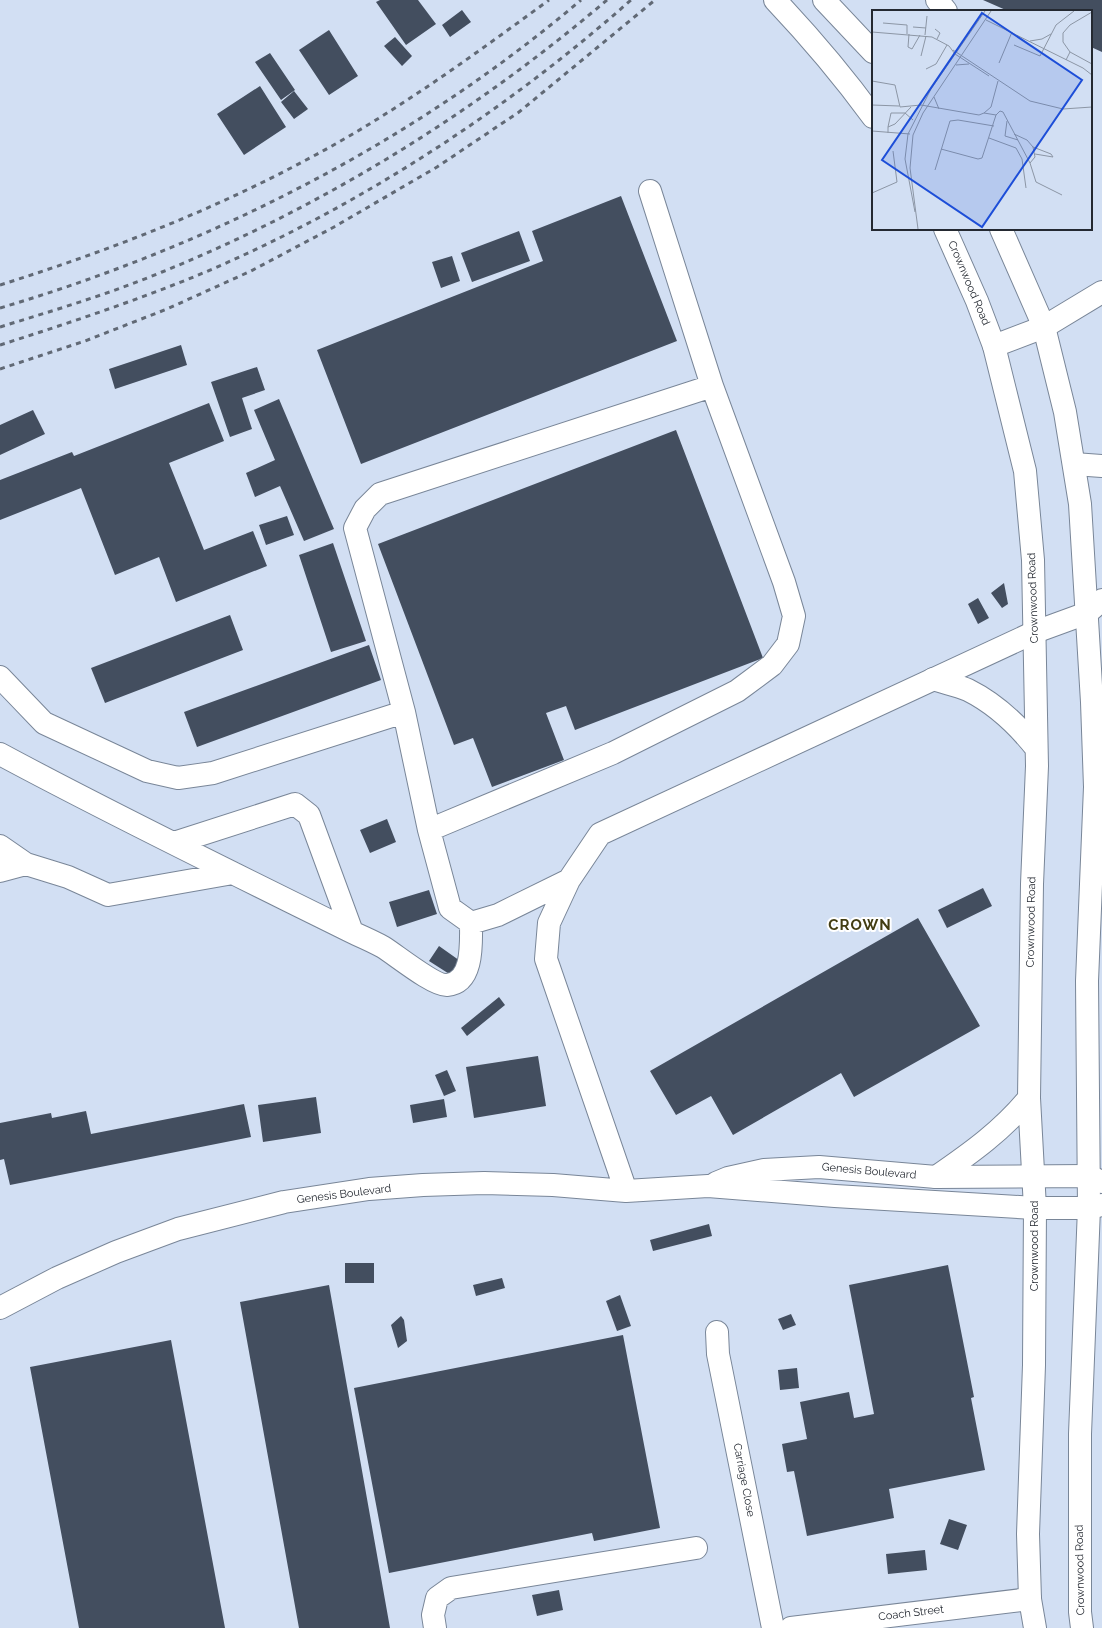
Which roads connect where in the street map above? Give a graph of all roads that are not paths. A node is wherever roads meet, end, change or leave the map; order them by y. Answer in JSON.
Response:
{"nodes":[{"id":1,"x":775,"y":0,"type":"edge"},
{"id":2,"x":824,"y":0,"type":"edge"},
{"id":3,"x":937,"y":0,"type":"edge"},
{"id":4,"x":945,"y":10,"type":"edge"},
{"id":5,"x":872,"y":51,"type":"edge"},
{"id":6,"x":872,"y":116,"type":"edge"},
{"id":7,"x":650,"y":191,"type":"dead end"},
{"id":8,"x":945,"y":230,"type":"edge"},
{"id":9,"x":1001,"y":230,"type":"edge"},
{"id":10,"x":1102,"y":292,"type":"edge"},
{"id":11,"x":1044,"y":327,"type":"junction"},
{"id":12,"x":994,"y":346,"type":"junction"},
{"id":13,"x":712,"y":386,"type":"junction"},
{"id":14,"x":1074,"y":464,"type":"junction"},
{"id":15,"x":1102,"y":466,"type":"edge"},
{"id":16,"x":1094,"y":607,"type":"edge"},
{"id":17,"x":1035,"y":632,"type":"junction"},
{"id":18,"x":0,"y":677,"type":"edge"},
{"id":19,"x":933,"y":679,"type":"junction"},
{"id":20,"x":404,"y":712,"type":"junction"},
{"id":21,"x":1036,"y":748,"type":"junction"},
{"id":22,"x":0,"y":754,"type":"edge"},
{"id":23,"x":429,"y":830,"type":"junction"},
{"id":24,"x":174,"y":843,"type":"junction"},
{"id":25,"x":0,"y":846,"type":"edge"},
{"id":26,"x":26,"y":864,"type":"junction"},
{"id":27,"x":0,"y":871,"type":"edge"},
{"id":28,"x":232,"y":873,"type":"junction"},
{"id":29,"x":569,"y":880,"type":"junction"},
{"id":30,"x":471,"y":923,"type":"junction"},
{"id":31,"x":352,"y":932,"type":"junction"},
{"id":32,"x":1030,"y":1098,"type":"junction"},
{"id":33,"x":1034,"y":1176,"type":"junction"},
{"id":34,"x":936,"y":1177,"type":"junction"},
{"id":35,"x":1096,"y":1179,"type":"edge"},
{"id":36,"x":708,"y":1186,"type":"junction"},
{"id":37,"x":626,"y":1191,"type":"junction"},
{"id":38,"x":1096,"y":1206,"type":"edge"},
{"id":39,"x":1035,"y":1208,"type":"junction"},
{"id":40,"x":0,"y":1308,"type":"edge"},
{"id":41,"x":717,"y":1332,"type":"dead end"},
{"id":42,"x":696,"y":1548,"type":"dead end"},
{"id":43,"x":1030,"y":1599,"type":"junction"},
{"id":44,"x":435,"y":1628,"type":"edge"},
{"id":45,"x":773,"y":1628,"type":"edge"},
{"id":46,"x":791,"y":1628,"type":"edge"},
{"id":47,"x":1035,"y":1628,"type":"edge"},
{"id":48,"x":1082,"y":1628,"type":"edge"}],
"edges":[{"from":1,"to":6,"type":"main road"},
{"from":2,"to":5,"type":"main road"},
{"from":3,"to":4,"type":"main road"},
{"from":7,"to":13,"type":"main road"},
{"from":8,"to":12,"type":"main road","name":"Crownwood Road"},
{"from":9,"to":11,"type":"main road","name":"Crownwood Road"},
{"from":10,"to":11,"type":"main road"},
{"from":11,"to":12,"type":"main road"},
{"from":11,"to":14,"type":"main road","name":"Crownwood Road"},
{"from":12,"to":17,"type":"main road","name":"Crownwood Road"},
{"from":13,"to":20,"type":"main road"},
{"from":13,"to":23,"type":"main road"},
{"from":14,"to":15,"type":"main road"},
{"from":14,"to":16,"type":"main road","name":"Crownwood Road"},
{"from":16,"to":17,"type":"main road"},
{"from":16,"to":35,"type":"main road","name":"Crownwood Road"},
{"from":17,"to":19,"type":"main road"},
{"from":17,"to":21,"type":"main road","name":"Crownwood Road"},
{"from":18,"to":20,"type":"main road"},
{"from":19,"to":21,"type":"main road"},
{"from":19,"to":29,"type":"main road"},
{"from":20,"to":23,"type":"main road"},
{"from":21,"to":32,"type":"main road","name":"Crownwood Road"},
{"from":22,"to":24,"type":"main road"},
{"from":23,"to":30,"type":"main road"},
{"from":24,"to":28,"type":"main road"},
{"from":24,"to":31,"type":"main road"},
{"from":25,"to":26,"type":"main road"},
{"from":26,"to":27,"type":"main road"},
{"from":26,"to":28,"type":"main road"},
{"from":28,"to":31,"type":"main road"},
{"from":29,"to":30,"type":"main road"},
{"from":29,"to":37,"type":"main road"},
{"from":30,"to":31,"type":"main road"},
{"from":32,"to":33,"type":"main road","name":"Crownwood Road"},
{"from":32,"to":34,"type":"main road"},
{"from":33,"to":34,"type":"main road","name":"Genesis Boulevard"},
{"from":33,"to":35,"type":"main road","name":"Genesis Boulevard"},
{"from":33,"to":39,"type":"main road","name":"Crownwood Road"},
{"from":34,"to":36,"type":"main road","name":"Genesis Boulevard"},
{"from":35,"to":38,"type":"main road","name":"Crownwood Road"},
{"from":36,"to":37,"type":"main road","name":"Genesis Boulevard"},
{"from":36,"to":39,"type":"main road","name":"Genesis Boulevard"},
{"from":37,"to":40,"type":"main road","name":"Genesis Boulevard"},
{"from":38,"to":39,"type":"main road","name":"Genesis Boulevard"},
{"from":38,"to":48,"type":"main road","name":"Crownwood Road"},
{"from":39,"to":43,"type":"main road","name":"Crownwood Road"},
{"from":41,"to":45,"type":"main road","name":"Carriage Close"},
{"from":42,"to":44,"type":"main road"},
{"from":43,"to":46,"type":"main road","name":"Coach Street"},
{"from":43,"to":47,"type":"main road","name":"Crownwood Road"}]}
